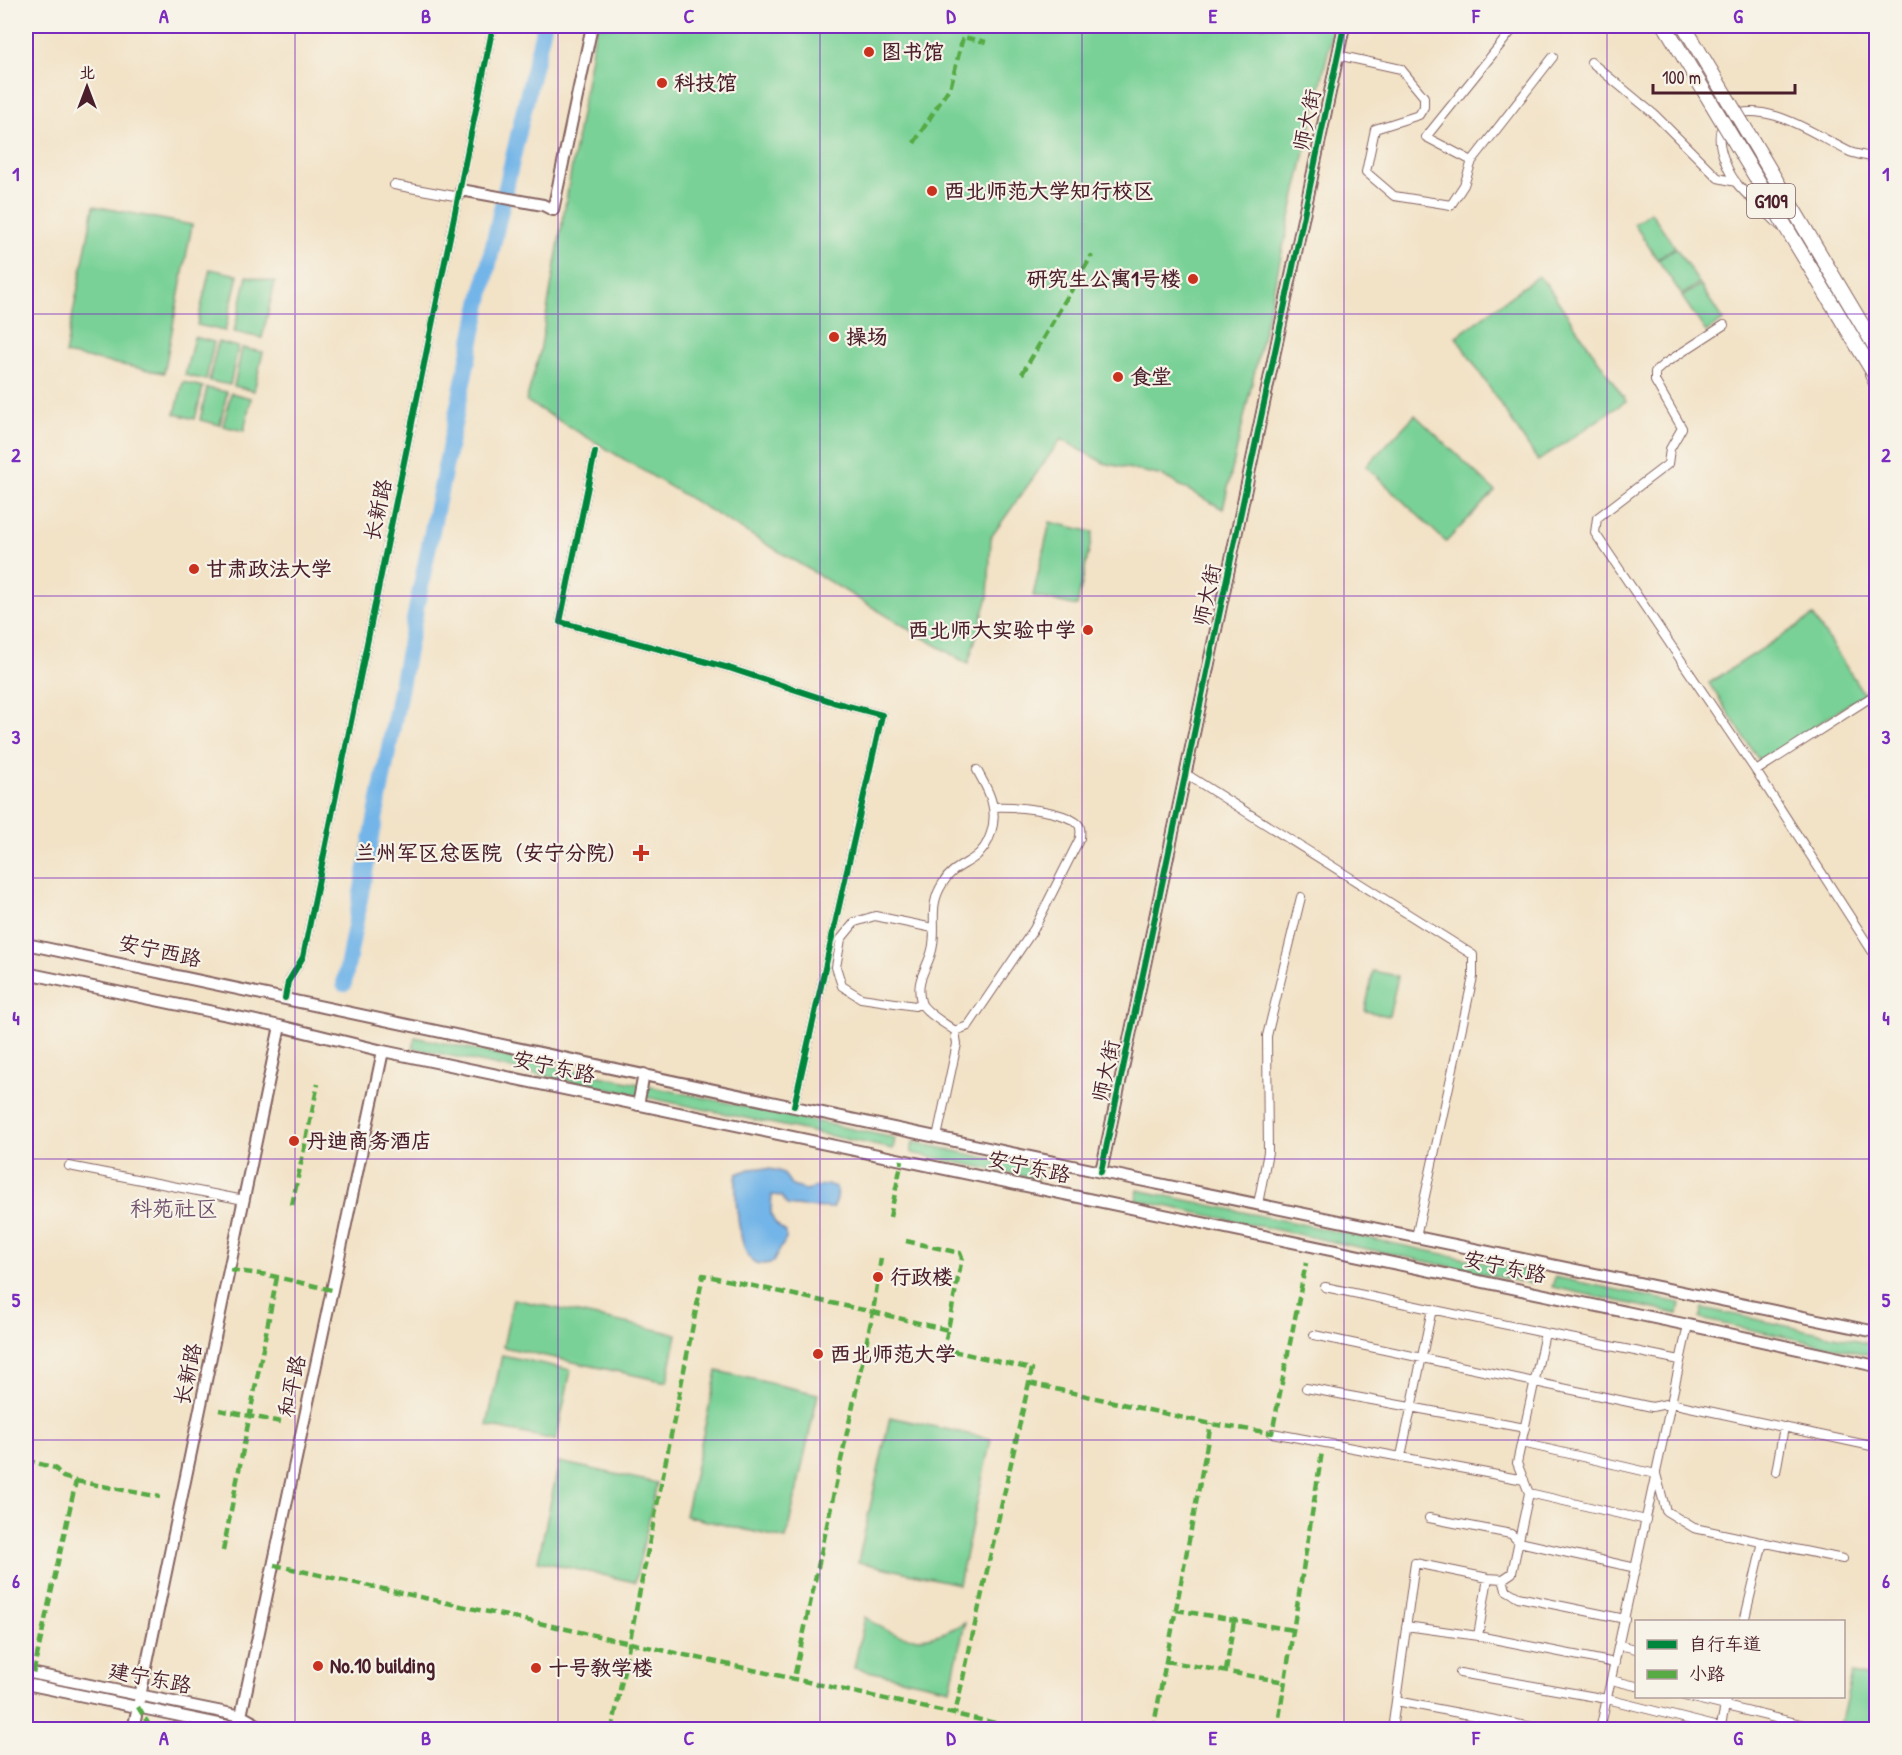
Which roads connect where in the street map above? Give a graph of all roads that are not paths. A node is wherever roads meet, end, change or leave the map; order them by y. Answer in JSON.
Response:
{"nodes":[{"id":1,"x":494,"y":26,"type":"edge"},
{"id":2,"x":592,"y":26,"type":"edge"},
{"id":3,"x":1344,"y":26,"type":"edge"},
{"id":4,"x":1665,"y":26,"type":"edge"},
{"id":5,"x":1684,"y":26,"type":"edge"},
{"id":6,"x":1513,"y":29,"type":"dead end"},
{"id":7,"x":1337,"y":55,"type":"junction"},
{"id":8,"x":1553,"y":57,"type":"dead end"},
{"id":9,"x":1591,"y":62,"type":"dead end"},
{"id":10,"x":1876,"y":158,"type":"edge"},
{"id":11,"x":1472,"y":161,"type":"junction"},
{"id":12,"x":1736,"y":182,"type":"junction"},
{"id":13,"x":394,"y":184,"type":"dead end"},
{"id":14,"x":460,"y":194,"type":"junction"},
{"id":15,"x":1724,"y":325,"type":"dead end"},
{"id":16,"x":1876,"y":348,"type":"edge"},
{"id":17,"x":1876,"y":377,"type":"edge"},
{"id":18,"x":1876,"y":390,"type":"edge"},
{"id":19,"x":595,"y":452,"type":"dead end"},
{"id":20,"x":1876,"y":694,"type":"edge"},
{"id":21,"x":977,"y":770,"type":"dead end"},
{"id":22,"x":1756,"y":771,"type":"junction"},
{"id":23,"x":1186,"y":774,"type":"junction"},
{"id":24,"x":993,"y":807,"type":"junction"},
{"id":25,"x":1301,"y":897,"type":"dead end"},
{"id":26,"x":933,"y":928,"type":"junction"},
{"id":27,"x":26,"y":944,"type":"edge"},
{"id":28,"x":1876,"y":957,"type":"edge"},
{"id":29,"x":26,"y":973,"type":"edge"},
{"id":30,"x":285,"y":998,"type":"junction"},
{"id":31,"x":921,"y":1003,"type":"junction"},
{"id":32,"x":280,"y":1026,"type":"junction"},
{"id":33,"x":955,"y":1031,"type":"junction"},
{"id":34,"x":383,"y":1051,"type":"junction"},
{"id":35,"x":644,"y":1074,"type":"junction"},
{"id":36,"x":638,"y":1105,"type":"junction"},
{"id":37,"x":794,"y":1106,"type":"junction"},
{"id":38,"x":937,"y":1137,"type":"junction"},
{"id":39,"x":69,"y":1166,"type":"dead end"},
{"id":40,"x":1101,"y":1172,"type":"junction"},
{"id":41,"x":244,"y":1200,"type":"junction"},
{"id":42,"x":1258,"y":1204,"type":"junction"},
{"id":43,"x":1416,"y":1237,"type":"junction"},
{"id":44,"x":1325,"y":1287,"type":"dead end"},
{"id":45,"x":1432,"y":1309,"type":"junction"},
{"id":46,"x":1688,"y":1325,"type":"junction"},
{"id":47,"x":1876,"y":1332,"type":"edge"},
{"id":48,"x":1545,"y":1333,"type":"junction"},
{"id":49,"x":1314,"y":1335,"type":"dead end"},
{"id":50,"x":1422,"y":1358,"type":"junction"},
{"id":51,"x":1680,"y":1360,"type":"junction"},
{"id":52,"x":1876,"y":1366,"type":"edge"},
{"id":53,"x":1535,"y":1382,"type":"junction"},
{"id":54,"x":1306,"y":1388,"type":"dead end"},
{"id":55,"x":1671,"y":1403,"type":"junction"},
{"id":56,"x":1412,"y":1407,"type":"junction"},
{"id":57,"x":1784,"y":1427,"type":"junction"},
{"id":58,"x":1525,"y":1428,"type":"junction"},
{"id":59,"x":1272,"y":1433,"type":"dead end"},
{"id":60,"x":1522,"y":1443,"type":"junction"},
{"id":61,"x":1876,"y":1447,"type":"edge"},
{"id":62,"x":1401,"y":1456,"type":"junction"},
{"id":63,"x":1776,"y":1472,"type":"dead end"},
{"id":64,"x":1656,"y":1474,"type":"junction"},
{"id":65,"x":1524,"y":1480,"type":"junction"},
{"id":66,"x":1529,"y":1493,"type":"junction"},
{"id":67,"x":1429,"y":1518,"type":"dead end"},
{"id":68,"x":1646,"y":1520,"type":"junction"},
{"id":69,"x":1519,"y":1542,"type":"junction"},
{"id":70,"x":1762,"y":1542,"type":"junction"},
{"id":71,"x":1843,"y":1558,"type":"dead end"},
{"id":72,"x":1636,"y":1568,"type":"junction"},
{"id":73,"x":1488,"y":1578,"type":"junction"},
{"id":74,"x":1503,"y":1579,"type":"junction"},
{"id":75,"x":1625,"y":1619,"type":"junction"},
{"id":76,"x":1744,"y":1620,"type":"edge"},
{"id":77,"x":1406,"y":1626,"type":"junction"},
{"id":78,"x":1478,"y":1636,"type":"junction"},
{"id":79,"x":1619,"y":1645,"type":"junction"},
{"id":80,"x":1635,"y":1649,"type":"edge"},
{"id":81,"x":1615,"y":1663,"type":"junction"},
{"id":82,"x":26,"y":1672,"type":"edge"},
{"id":83,"x":1460,"y":1673,"type":"dead end"},
{"id":84,"x":1611,"y":1680,"type":"junction"},
{"id":85,"x":26,"y":1684,"type":"edge"},
{"id":86,"x":1635,"y":1686,"type":"edge"},
{"id":87,"x":1692,"y":1698,"type":"edge"},
{"id":88,"x":1727,"y":1698,"type":"edge"},
{"id":89,"x":1607,"y":1699,"type":"junction"},
{"id":90,"x":139,"y":1701,"type":"junction"},
{"id":91,"x":1396,"y":1701,"type":"junction"},
{"id":92,"x":1725,"y":1706,"type":"junction"},
{"id":93,"x":242,"y":1716,"type":"junction"},
{"id":94,"x":1720,"y":1728,"type":"edge"},
{"id":95,"x":238,"y":1729,"type":"edge"},
{"id":96,"x":265,"y":1729,"type":"edge"},
{"id":97,"x":133,"y":1730,"type":"edge"},
{"id":98,"x":1392,"y":1730,"type":"edge"},
{"id":99,"x":1548,"y":1730,"type":"edge"},
{"id":100,"x":1600,"y":1730,"type":"edge"},
{"id":101,"x":1731,"y":1730,"type":"edge"},
{"id":102,"x":1825,"y":1730,"type":"edge"}],
"edges":[{"from":1,"to":14,"type":"street","name":"长新路"},
{"from":2,"to":14,"type":"main road"},
{"from":3,"to":7,"type":"main road","name":"师大街"},
{"from":4,"to":17,"type":"highway","number":"G109","bridge":true},
{"from":5,"to":16,"type":"highway","number":"G109","bridge":true},
{"from":6,"to":11,"type":"street"},
{"from":7,"to":11,"type":"street"},
{"from":7,"to":23,"type":"main road","name":"师大街"},
{"from":8,"to":11,"type":"street"},
{"from":9,"to":12,"type":"street"},
{"from":10,"to":12,"type":"street"},
{"from":12,"to":18,"type":"street"},
{"from":13,"to":14,"type":"street"},
{"from":14,"to":30,"type":"street","name":"长新路"},
{"from":15,"to":22,"type":"street"},
{"from":19,"to":37,"type":"street"},
{"from":20,"to":22,"type":"street"},
{"from":21,"to":24,"type":"street"},
{"from":22,"to":28,"type":"street"},
{"from":23,"to":40,"type":"main road","name":"师大街"},
{"from":23,"to":43,"type":"street"},
{"from":24,"to":26,"type":"street"},
{"from":24,"to":33,"type":"street"},
{"from":25,"to":42,"type":"street"},
{"from":26,"to":31,"type":"street"},
{"from":26,"to":31,"type":"street"},
{"from":27,"to":30,"type":"main road","name":"安宁西路"},
{"from":29,"to":32,"type":"main road"},
{"from":30,"to":35,"type":"main road","name":"安宁东路"},
{"from":31,"to":33,"type":"street"},
{"from":32,"to":34,"type":"main road","name":"安宁东路"},
{"from":32,"to":41,"type":"main road","name":"长新路"},
{"from":33,"to":38,"type":"street"},
{"from":34,"to":36,"type":"main road","name":"安宁东路"},
{"from":34,"to":93,"type":"main road","name":"和平路"},
{"from":35,"to":36,"type":"main road"},
{"from":35,"to":37,"type":"main road","name":"安宁东路"},
{"from":36,"to":46,"type":"main road","name":"安宁东路"},
{"from":37,"to":38,"type":"main road","name":"安宁东路"},
{"from":38,"to":40,"type":"main road","name":"安宁东路"},
{"from":39,"to":41,"type":"street"},
{"from":40,"to":42,"type":"main road","name":"安宁东路"},
{"from":41,"to":90,"type":"main road","name":"长新路"},
{"from":42,"to":43,"type":"main road","name":"安宁东路"},
{"from":43,"to":47,"type":"main road","name":"安宁东路"},
{"from":44,"to":45,"type":"street"},
{"from":45,"to":48,"type":"street"},
{"from":45,"to":50,"type":"street"},
{"from":46,"to":51,"type":"street"},
{"from":46,"to":52,"type":"main road","name":"安宁东路"},
{"from":48,"to":51,"type":"street"},
{"from":48,"to":53,"type":"street"},
{"from":49,"to":50,"type":"street"},
{"from":50,"to":53,"type":"street"},
{"from":50,"to":56,"type":"street"},
{"from":51,"to":55,"type":"street"},
{"from":53,"to":55,"type":"street"},
{"from":53,"to":58,"type":"street"},
{"from":54,"to":56,"type":"street"},
{"from":55,"to":57,"type":"street"},
{"from":55,"to":64,"type":"street"},
{"from":56,"to":58,"type":"street"},
{"from":56,"to":62,"type":"street"},
{"from":57,"to":61,"type":"street"},
{"from":57,"to":63,"type":"street"},
{"from":58,"to":60,"type":"street"},
{"from":59,"to":62,"type":"street"},
{"from":60,"to":64,"type":"street"},
{"from":60,"to":65,"type":"street"},
{"from":62,"to":65,"type":"street"},
{"from":64,"to":68,"type":"street"},
{"from":64,"to":70,"type":"street"},
{"from":65,"to":66,"type":"street"},
{"from":66,"to":68,"type":"street"},
{"from":66,"to":69,"type":"street"},
{"from":67,"to":69,"type":"street"},
{"from":68,"to":72,"type":"street"},
{"from":69,"to":72,"type":"street"},
{"from":69,"to":74,"type":"street"},
{"from":70,"to":71,"type":"street"},
{"from":70,"to":76,"type":"street"},
{"from":72,"to":75,"type":"street"},
{"from":73,"to":74,"type":"street"},
{"from":73,"to":77,"type":"street"},
{"from":73,"to":78,"type":"street"},
{"from":74,"to":75,"type":"street"},
{"from":75,"to":79,"type":"street"},
{"from":77,"to":78,"type":"street"},
{"from":77,"to":91,"type":"street"},
{"from":78,"to":81,"type":"street"},
{"from":79,"to":80,"type":"street"},
{"from":79,"to":81,"type":"street"},
{"from":81,"to":84,"type":"street"},
{"from":82,"to":90,"type":"main road","name":"建宁东路"},
{"from":83,"to":89,"type":"street"},
{"from":84,"to":86,"type":"street"},
{"from":84,"to":89,"type":"street"},
{"from":85,"to":90,"type":"main road","name":"建宁东路"},
{"from":87,"to":92,"type":"street"},
{"from":88,"to":92,"type":"street"},
{"from":89,"to":94,"type":"street"},
{"from":89,"to":100,"type":"street"},
{"from":90,"to":93,"type":"main road","name":"建宁东路"},
{"from":90,"to":95,"type":"main road","name":"建宁东路"},
{"from":90,"to":97,"type":"main road","name":"长新路"},
{"from":91,"to":98,"type":"street"},
{"from":91,"to":99,"type":"street"},
{"from":92,"to":94,"type":"street"},
{"from":92,"to":102,"type":"street"},
{"from":93,"to":95,"type":"main road","name":"和平路"},
{"from":93,"to":96,"type":"main road","name":"建宁东路"},
{"from":94,"to":101,"type":"street"},
{"from":95,"to":96,"type":"main road","name":"建宁东路"}]}
